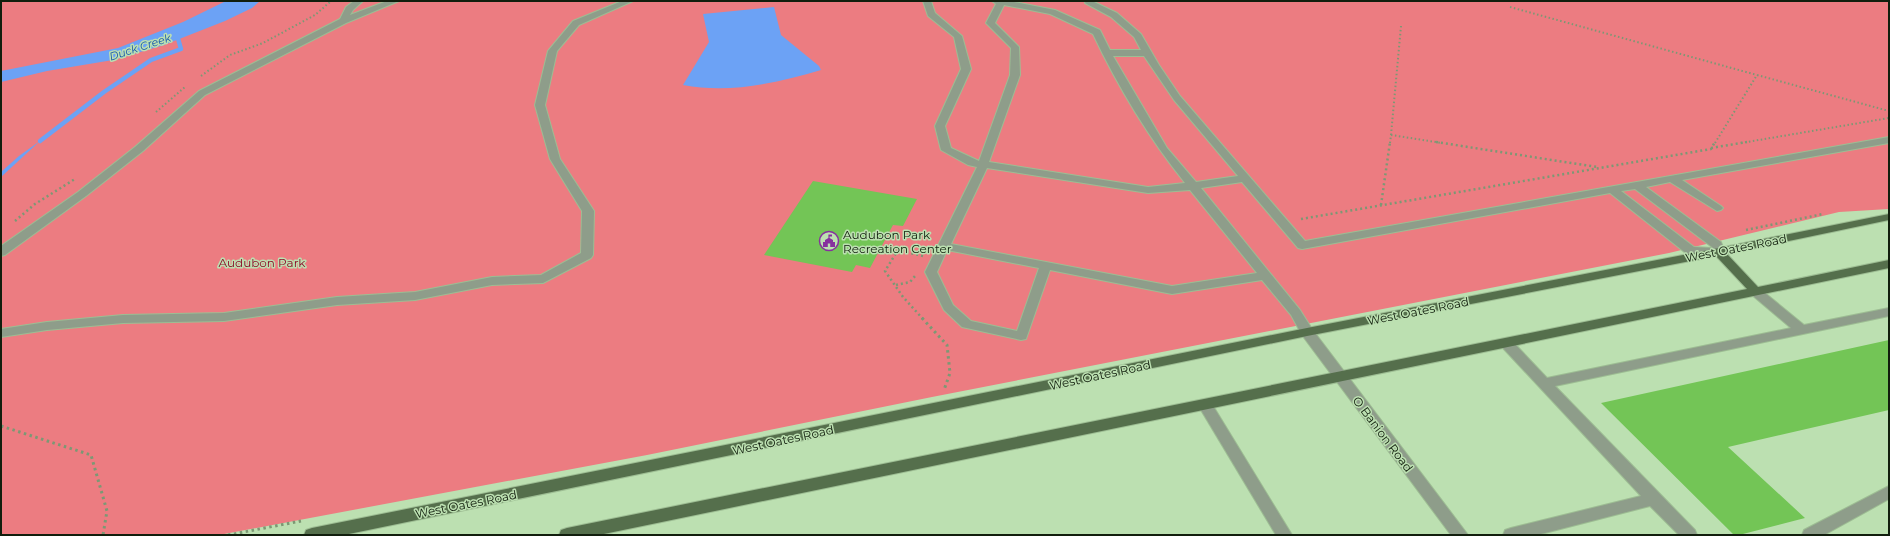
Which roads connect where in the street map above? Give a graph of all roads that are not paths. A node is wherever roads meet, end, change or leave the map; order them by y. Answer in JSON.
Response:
{"nodes":[{"id":1,"x":359,"y":1,"type":"edge"},
{"id":2,"x":395,"y":1,"type":"edge"},
{"id":3,"x":629,"y":1,"type":"edge"},
{"id":4,"x":927,"y":1,"type":"edge"},
{"id":5,"x":998,"y":1,"type":"edge"},
{"id":6,"x":1088,"y":4,"type":"dead end"},
{"id":7,"x":343,"y":21,"type":"junction"},
{"id":8,"x":1106,"y":53,"type":"junction"},
{"id":9,"x":1148,"y":53,"type":"junction"},
{"id":10,"x":1889,"y":140,"type":"edge"},
{"id":11,"x":983,"y":165,"type":"junction"},
{"id":12,"x":1245,"y":178,"type":"junction"},
{"id":13,"x":1672,"y":179,"type":"junction"},
{"id":14,"x":1637,"y":185,"type":"junction"},
{"id":15,"x":1194,"y":186,"type":"junction"},
{"id":16,"x":1611,"y":189,"type":"junction"},
{"id":17,"x":1717,"y":208,"type":"dead end"},
{"id":18,"x":1889,"y":217,"type":"edge"},
{"id":19,"x":944,"y":246,"type":"junction"},
{"id":20,"x":1,"y":252,"type":"edge"},
{"id":21,"x":1719,"y":252,"type":"junction"},
{"id":22,"x":1889,"y":264,"type":"edge"},
{"id":23,"x":1046,"y":266,"type":"junction"},
{"id":24,"x":1266,"y":275,"type":"junction"},
{"id":25,"x":1756,"y":292,"type":"junction"},
{"id":26,"x":1889,"y":312,"type":"edge"},
{"id":27,"x":1801,"y":329,"type":"junction"},
{"id":28,"x":1307,"y":332,"type":"junction"},
{"id":29,"x":1,"y":333,"type":"edge"},
{"id":30,"x":1506,"y":344,"type":"junction"},
{"id":31,"x":1341,"y":378,"type":"junction"},
{"id":32,"x":1544,"y":383,"type":"junction"},
{"id":33,"x":1205,"y":405,"type":"junction"},
{"id":34,"x":1889,"y":492,"type":"edge"},
{"id":35,"x":1653,"y":499,"type":"junction"},
{"id":36,"x":312,"y":535,"type":"edge"},
{"id":37,"x":567,"y":535,"type":"edge"},
{"id":38,"x":1284,"y":535,"type":"edge"},
{"id":39,"x":1460,"y":535,"type":"edge"},
{"id":40,"x":1514,"y":535,"type":"edge"},
{"id":41,"x":1689,"y":535,"type":"edge"},
{"id":42,"x":1810,"y":535,"type":"edge"}],
"edges":[{"from":1,"to":7,"type":"street"},
{"from":2,"to":7,"type":"street"},
{"from":3,"to":29,"type":"street"},
{"from":4,"to":11,"type":"street"},
{"from":5,"to":8,"type":"street","name":"O Banion Road"},
{"from":5,"to":11,"type":"street"},
{"from":6,"to":9,"type":"street"},
{"from":7,"to":20,"type":"street"},
{"from":8,"to":9,"type":"street"},
{"from":8,"to":15,"type":"street","name":"O Banion Road"},
{"from":9,"to":12,"type":"street"},
{"from":10,"to":13,"type":"street"},
{"from":11,"to":15,"type":"street"},
{"from":11,"to":19,"type":"street"},
{"from":12,"to":15,"type":"street"},
{"from":12,"to":16,"type":"street"},
{"from":13,"to":14,"type":"street"},
{"from":13,"to":17,"type":"street"},
{"from":14,"to":16,"type":"street"},
{"from":14,"to":21,"type":"street"},
{"from":15,"to":24,"type":"street","name":"O Banion Road"},
{"from":16,"to":21,"type":"street"},
{"from":18,"to":21,"type":"main road","name":"West Oates Road"},
{"from":19,"to":23,"type":"street"},
{"from":19,"to":23,"type":"street"},
{"from":21,"to":25,"type":"main road"},
{"from":21,"to":28,"type":"main road","name":"West Oates Road"},
{"from":22,"to":25,"type":"main road"},
{"from":23,"to":24,"type":"street"},
{"from":24,"to":28,"type":"street","name":"O Banion Road"},
{"from":25,"to":27,"type":"street"},
{"from":25,"to":30,"type":"main road"},
{"from":26,"to":27,"type":"street"},
{"from":27,"to":32,"type":"street"},
{"from":28,"to":31,"type":"street","name":"O Banion Road"},
{"from":28,"to":36,"type":"main road","name":"West Oates Road"},
{"from":30,"to":31,"type":"main road"},
{"from":30,"to":32,"type":"street"},
{"from":31,"to":33,"type":"main road"},
{"from":31,"to":39,"type":"street","name":"O Banion Road"},
{"from":32,"to":35,"type":"street"},
{"from":33,"to":37,"type":"main road"},
{"from":33,"to":38,"type":"street"},
{"from":34,"to":42,"type":"street"},
{"from":35,"to":40,"type":"street"},
{"from":35,"to":41,"type":"street"}]}
